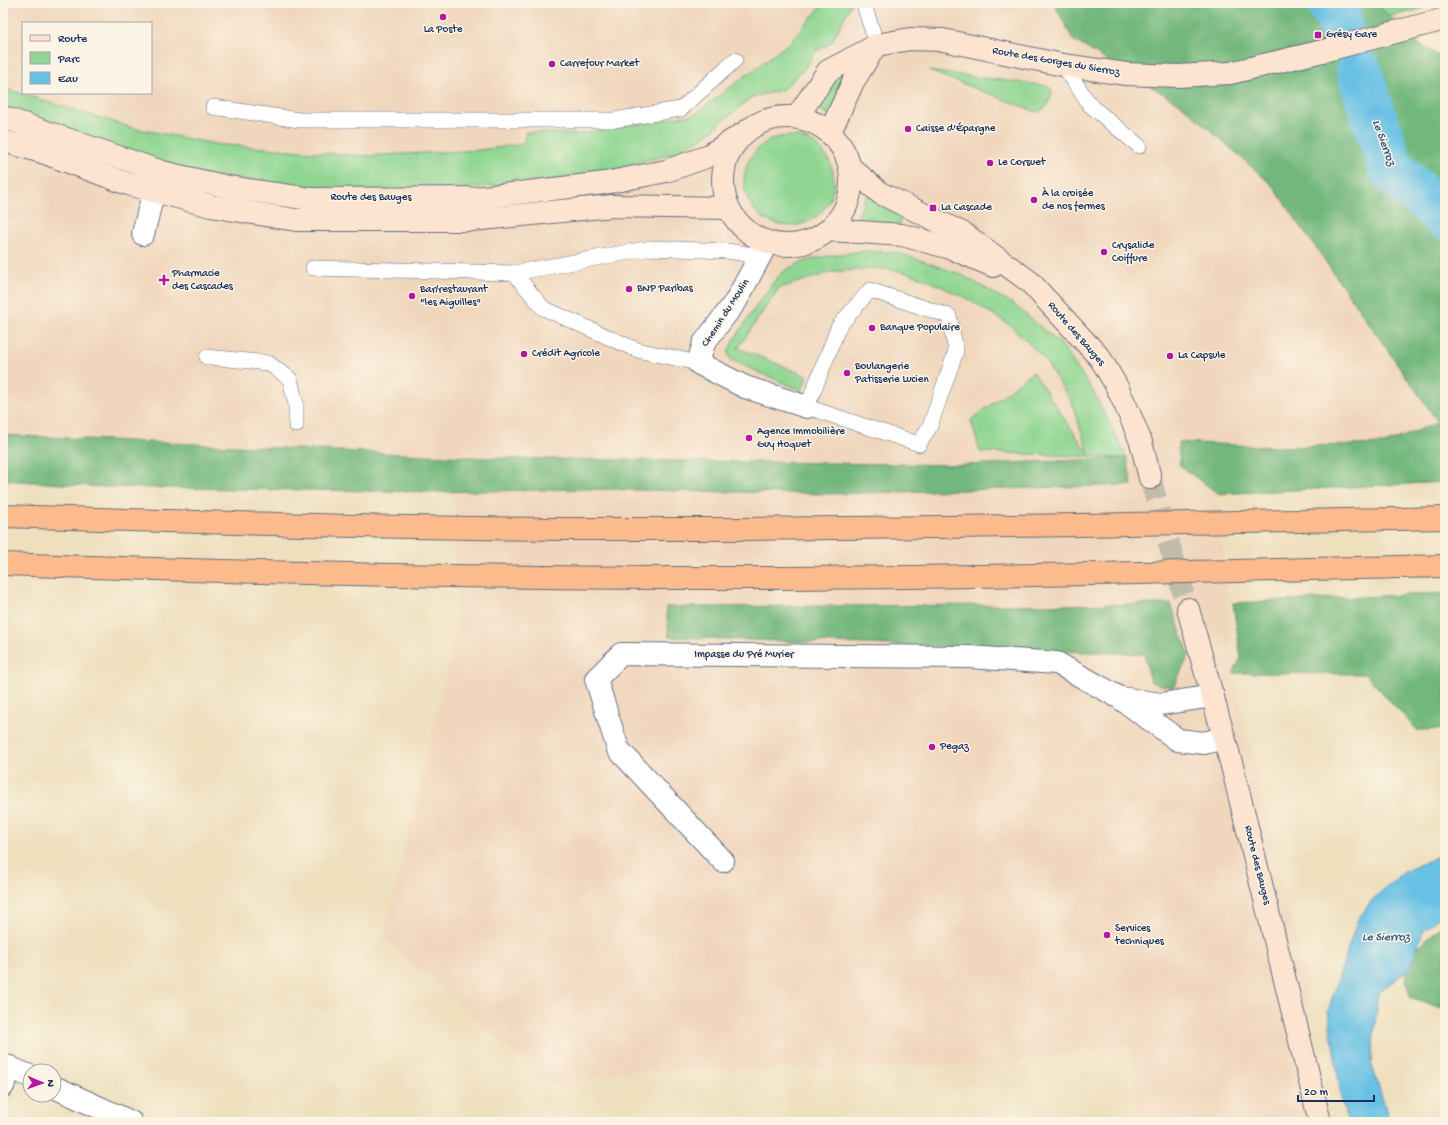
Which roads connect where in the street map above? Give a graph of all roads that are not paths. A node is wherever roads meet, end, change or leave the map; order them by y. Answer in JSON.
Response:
{"nodes":[{"id":1,"x":867,"y":3,"type":"edge"},
{"id":2,"x":1445,"y":19,"type":"edge"},
{"id":3,"x":877,"y":45,"type":"junction"},
{"id":4,"x":735,"y":60,"type":"dead end"},
{"id":5,"x":1063,"y":65,"type":"junction"},
{"id":6,"x":213,"y":107,"type":"dead end"},
{"id":7,"x":3,"y":117,"type":"edge"},
{"id":8,"x":797,"y":117,"type":"junction"},
{"id":9,"x":830,"y":132,"type":"junction"},
{"id":10,"x":741,"y":135,"type":"junction"},
{"id":11,"x":3,"y":141,"type":"edge"},
{"id":12,"x":1139,"y":146,"type":"dead end"},
{"id":13,"x":851,"y":168,"type":"junction"},
{"id":14,"x":154,"y":190,"type":"junction"},
{"id":15,"x":728,"y":208,"type":"junction"},
{"id":16,"x":830,"y":230,"type":"junction"},
{"id":17,"x":143,"y":234,"type":"dead end"},
{"id":18,"x":764,"y":250,"type":"junction"},
{"id":19,"x":313,"y":268,"type":"dead end"},
{"id":20,"x":514,"y":273,"type":"junction"},
{"id":21,"x":1030,"y":282,"type":"junction"},
{"id":22,"x":207,"y":357,"type":"dead end"},
{"id":23,"x":698,"y":363,"type":"junction"},
{"id":24,"x":807,"y":407,"type":"junction"},
{"id":25,"x":296,"y":425,"type":"dead end"},
{"id":26,"x":1150,"y":478,"type":"tunnel mouth"},
{"id":27,"x":3,"y":516,"type":"edge"},
{"id":28,"x":1445,"y":518,"type":"edge"},
{"id":29,"x":3,"y":564,"type":"edge"},
{"id":30,"x":1445,"y":566,"type":"edge"},
{"id":31,"x":1188,"y":609,"type":"tunnel mouth"},
{"id":32,"x":1213,"y":696,"type":"junction"},
{"id":33,"x":1120,"y":698,"type":"junction"},
{"id":34,"x":1224,"y":738,"type":"junction"},
{"id":35,"x":723,"y":861,"type":"dead end"},
{"id":36,"x":6,"y":1073,"type":"edge"},
{"id":37,"x":22,"y":1075,"type":"edge"},
{"id":38,"x":62,"y":1091,"type":"edge"},
{"id":39,"x":131,"y":1122,"type":"edge"},
{"id":40,"x":1320,"y":1122,"type":"edge"}],
"edges":[{"from":1,"to":3,"type":"lane"},
{"from":2,"to":5,"type":"main road","name":"Route des Gorges du Sierroz"},
{"from":3,"to":5,"type":"main road","name":"Route des Gorges du Sierroz"},
{"from":3,"to":8,"type":"main road","name":"Route des Gorges du Sierroz"},
{"from":3,"to":9,"type":"main road"},
{"from":4,"to":6,"type":"lane"},
{"from":5,"to":12,"type":"lane"},
{"from":7,"to":10,"type":"main road","name":"Route des Bauges"},
{"from":8,"to":9,"type":"main road"},
{"from":8,"to":10,"type":"main road"},
{"from":9,"to":13,"type":"main road"},
{"from":10,"to":15,"type":"main road"},
{"from":11,"to":14,"type":"main road","name":"Route des Bauges"},
{"from":13,"to":16,"type":"main road"},
{"from":13,"to":21,"type":"main road","name":"Route des Bauges"},
{"from":14,"to":15,"type":"main road","name":"Route des Bauges"},
{"from":14,"to":17,"type":"street"},
{"from":15,"to":18,"type":"main road"},
{"from":16,"to":18,"type":"main road"},
{"from":16,"to":21,"type":"main road","name":"Route des Bauges"},
{"from":18,"to":20,"type":"lane"},
{"from":18,"to":23,"type":"street","name":"Chemin du Moulin"},
{"from":19,"to":20,"type":"lane"},
{"from":20,"to":23,"type":"lane"},
{"from":21,"to":26,"type":"main road","name":"Route des Bauges"},
{"from":22,"to":25,"type":"lane"},
{"from":23,"to":24,"type":"street"},
{"from":24,"to":24,"type":"lane"},
{"from":27,"to":28,"type":"highway"},
{"from":29,"to":30,"type":"highway"},
{"from":31,"to":32,"type":"main road","name":"Route des Bauges"},
{"from":32,"to":33,"type":"street","name":"Impasse du Pré Murier"},
{"from":32,"to":34,"type":"main road","name":"Route des Bauges"},
{"from":33,"to":34,"type":"street","name":"Impasse du Pré Murier"},
{"from":33,"to":35,"type":"street","name":"Impasse du Pré Murier"},
{"from":34,"to":40,"type":"main road","name":"Route des Bauges"},
{"from":36,"to":37,"type":"street"},
{"from":38,"to":39,"type":"street"}]}
